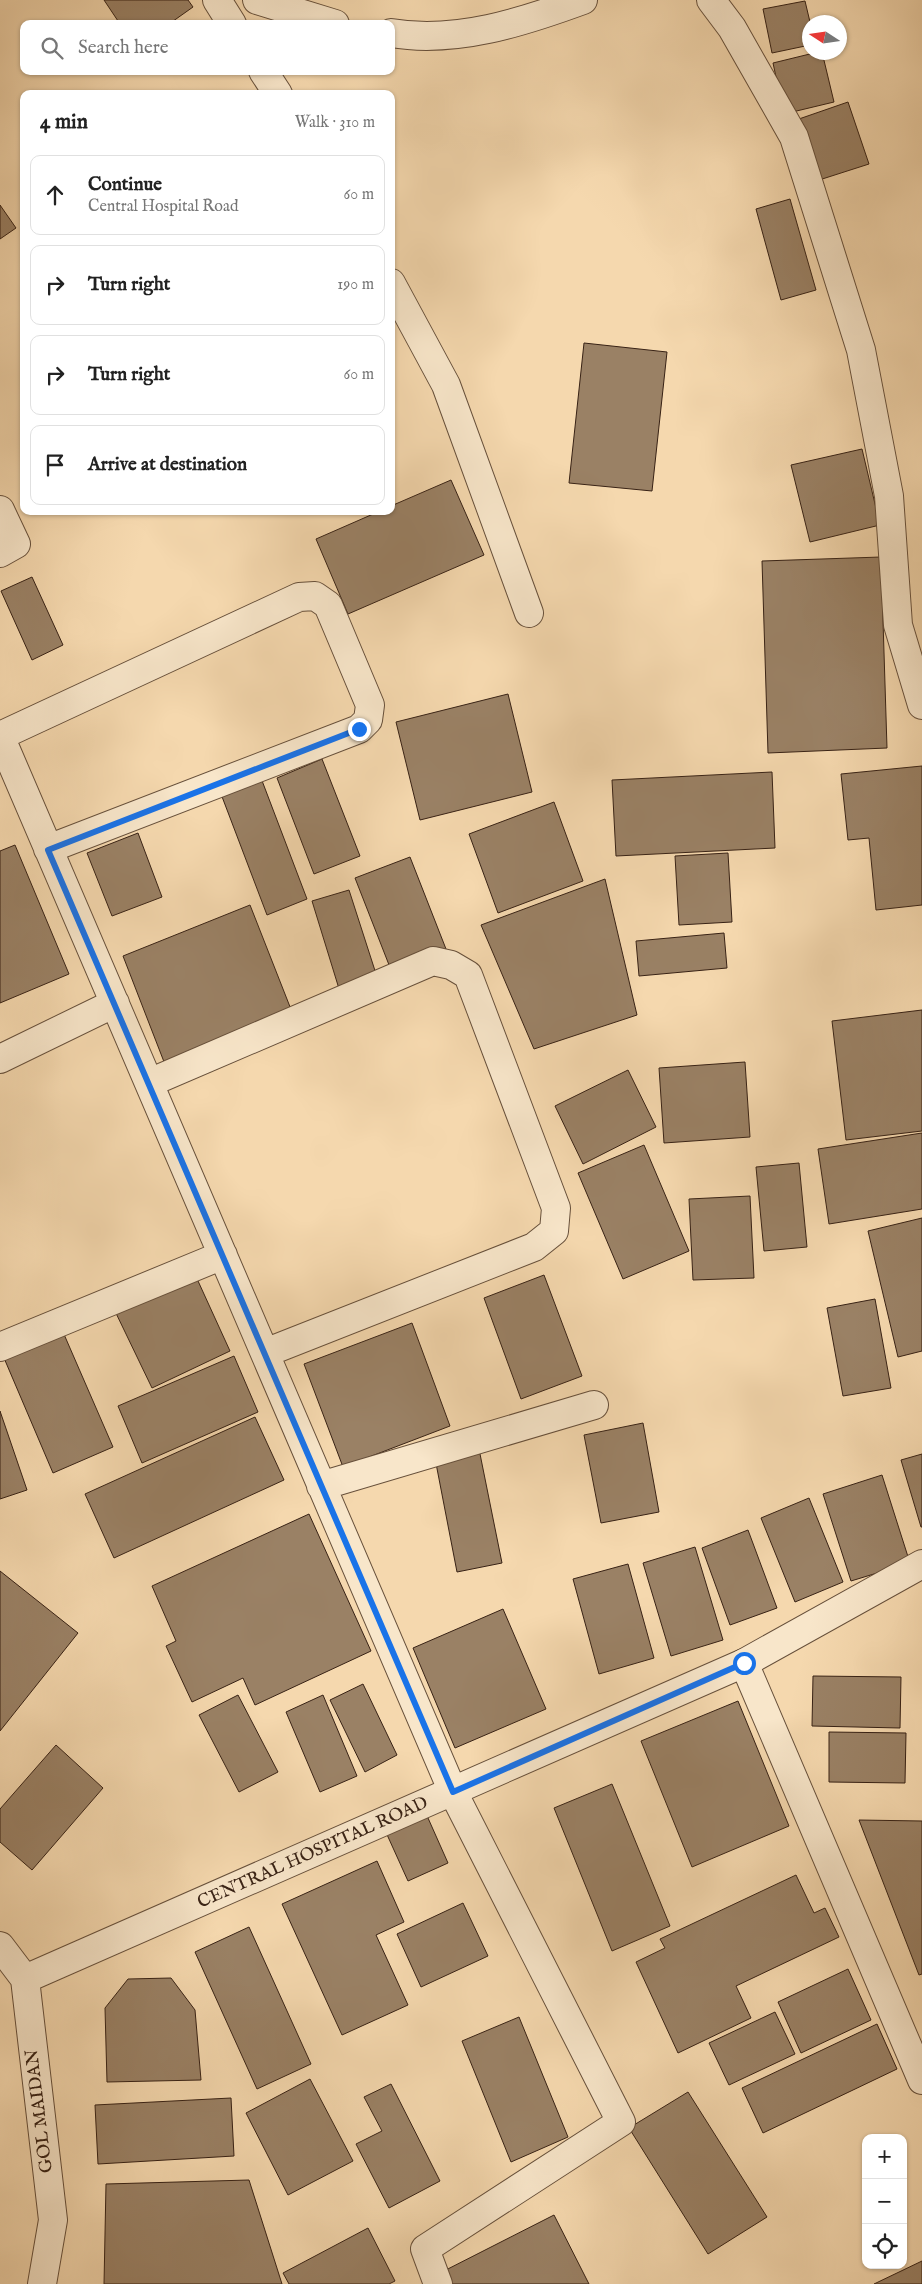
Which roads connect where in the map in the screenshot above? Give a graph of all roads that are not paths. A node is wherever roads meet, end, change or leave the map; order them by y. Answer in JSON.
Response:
{"nodes":[{"id":1,"x":217,"y":0,"type":"edge"},
{"id":2,"x":256,"y":0,"type":"edge"},
{"id":3,"x":583,"y":0,"type":"edge"},
{"id":4,"x":711,"y":0,"type":"edge"},
{"id":5,"x":230,"y":20,"type":"edge"},
{"id":6,"x":322,"y":20,"type":"edge"},
{"id":7,"x":395,"y":34,"type":"edge"},
{"id":8,"x":266,"y":75,"type":"edge"},
{"id":9,"x":275,"y":90,"type":"edge"},
{"id":10,"x":395,"y":290,"type":"edge"},
{"id":11,"x":0,"y":510,"type":"edge"},
{"id":12,"x":0,"y":553,"type":"edge"},
{"id":13,"x":530,"y":613,"type":"dead end"},
{"id":14,"x":922,"y":705,"type":"edge"},
{"id":15,"x":0,"y":736,"type":"edge"},
{"id":16,"x":48,"y":850,"type":"junction"},
{"id":17,"x":114,"y":1004,"type":"junction"},
{"id":18,"x":0,"y":1059,"type":"edge"},
{"id":19,"x":149,"y":1083,"type":"junction"},
{"id":20,"x":223,"y":1255,"type":"junction"},
{"id":21,"x":0,"y":1347,"type":"edge"},
{"id":22,"x":265,"y":1353,"type":"junction"},
{"id":23,"x":594,"y":1405,"type":"dead end"},
{"id":24,"x":322,"y":1486,"type":"junction"},
{"id":25,"x":922,"y":1564,"type":"edge"},
{"id":26,"x":744,"y":1663,"type":"junction"},
{"id":27,"x":453,"y":1792,"type":"junction"},
{"id":28,"x":0,"y":1946,"type":"edge"},
{"id":29,"x":25,"y":1979,"type":"junction"},
{"id":30,"x":922,"y":2080,"type":"edge"},
{"id":31,"x":42,"y":2284,"type":"edge"},
{"id":32,"x":438,"y":2284,"type":"edge"}],
"edges":[{"from":1,"to":5,"type":"street"},
{"from":2,"to":6,"type":"street"},
{"from":3,"to":7,"type":"street"},
{"from":4,"to":14,"type":"street"},
{"from":8,"to":9,"type":"street"},
{"from":10,"to":13,"type":"street"},
{"from":11,"to":12,"type":"street"},
{"from":15,"to":16,"type":"street"},
{"from":15,"to":16,"type":"street"},
{"from":16,"to":17,"type":"street"},
{"from":17,"to":18,"type":"street"},
{"from":17,"to":19,"type":"street"},
{"from":19,"to":20,"type":"street"},
{"from":19,"to":22,"type":"street"},
{"from":20,"to":21,"type":"street"},
{"from":20,"to":22,"type":"street"},
{"from":22,"to":24,"type":"street"},
{"from":23,"to":24,"type":"street"},
{"from":24,"to":27,"type":"street"},
{"from":25,"to":26,"type":"street","name":"CENTRAL HOSPITAL ROAD"},
{"from":26,"to":27,"type":"street","name":"CENTRAL HOSPITAL ROAD"},
{"from":26,"to":30,"type":"street"},
{"from":27,"to":29,"type":"street","name":"CENTRAL HOSPITAL ROAD"},
{"from":27,"to":32,"type":"street"},
{"from":28,"to":29,"type":"street"},
{"from":29,"to":31,"type":"street","name":"GOL MAIDAN"}]}
